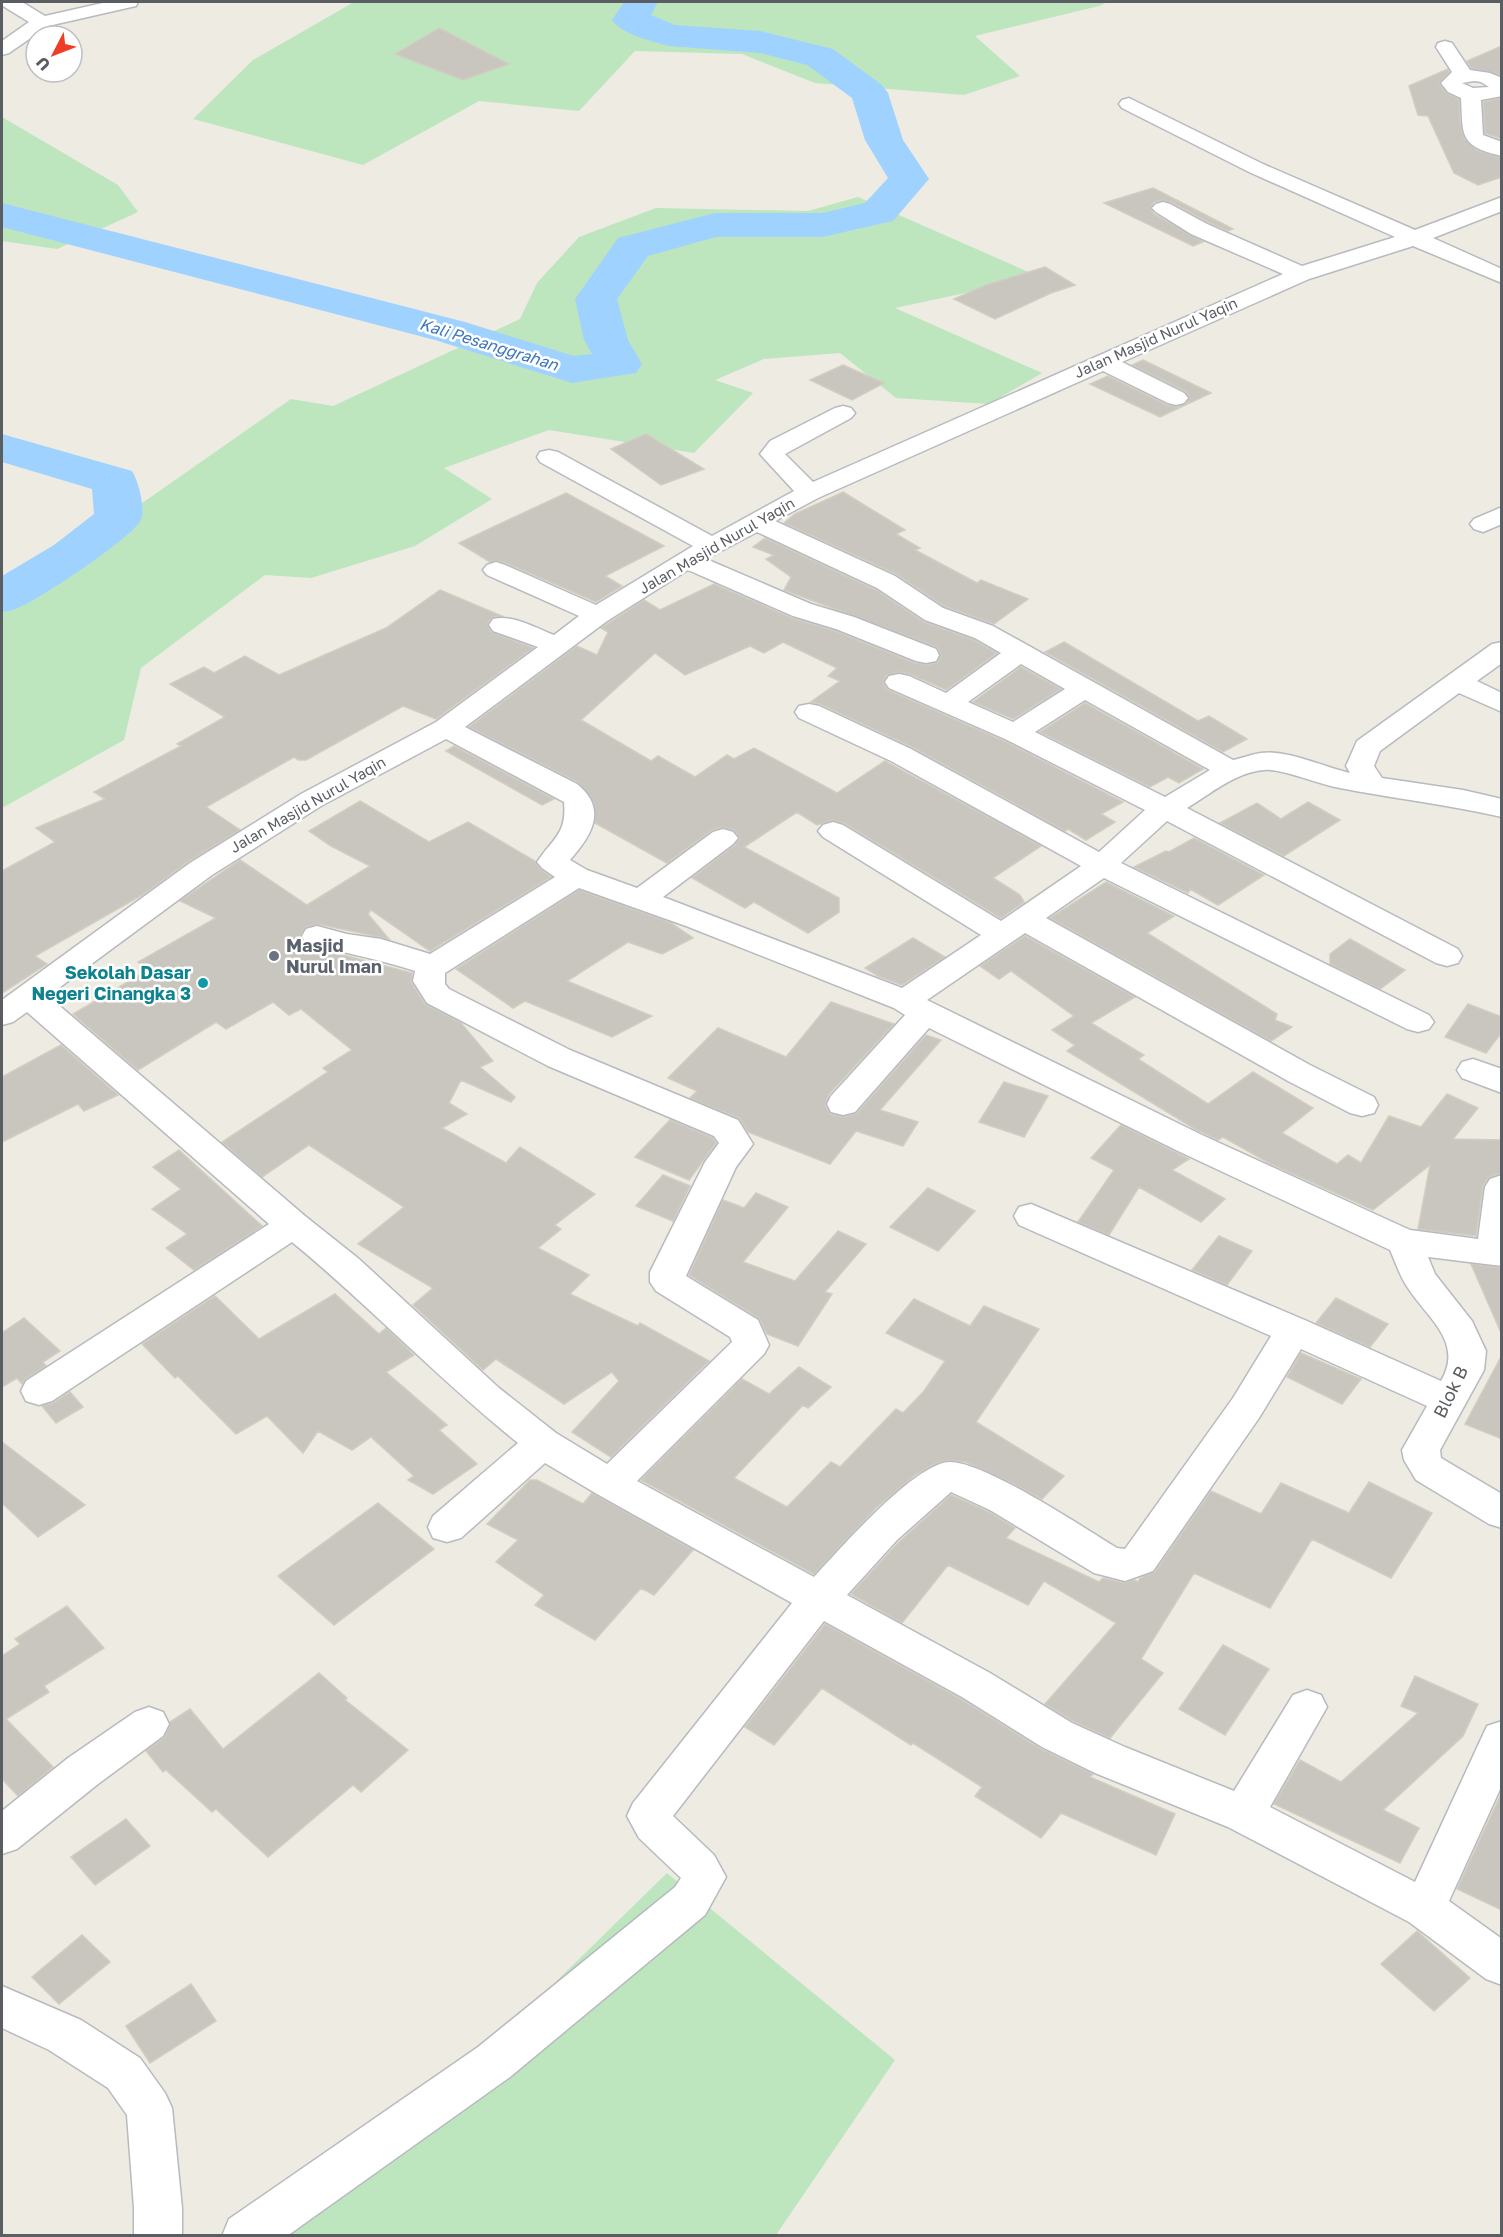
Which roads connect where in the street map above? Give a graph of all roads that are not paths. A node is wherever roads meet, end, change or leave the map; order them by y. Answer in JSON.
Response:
{"nodes":[{"id":1,"x":10,"y":2,"type":"edge"},
{"id":2,"x":129,"y":2,"type":"edge"},
{"id":3,"x":42,"y":22,"type":"junction"},
{"id":4,"x":1445,"y":47,"type":"dead end"},
{"id":5,"x":2,"y":49,"type":"edge"},
{"id":6,"x":1500,"y":84,"type":"edge"},
{"id":7,"x":1468,"y":85,"type":"junction"},
{"id":8,"x":1129,"y":104,"type":"dead end"},
{"id":9,"x":1502,"y":150,"type":"edge"},
{"id":10,"x":1498,"y":207,"type":"edge"},
{"id":11,"x":1163,"y":208,"type":"dead end"},
{"id":12,"x":1412,"y":238,"type":"junction"},
{"id":13,"x":1301,"y":274,"type":"junction"},
{"id":14,"x":1502,"y":277,"type":"edge"},
{"id":15,"x":1103,"y":362,"type":"junction"},
{"id":16,"x":1176,"y":398,"type":"dead end"},
{"id":17,"x":843,"y":413,"type":"dead end"},
{"id":18,"x":549,"y":457,"type":"dead end"},
{"id":19,"x":809,"y":493,"type":"junction"},
{"id":20,"x":756,"y":522,"type":"junction"},
{"id":21,"x":712,"y":546,"type":"junction"},
{"id":22,"x":686,"y":561,"type":"junction"},
{"id":23,"x":496,"y":570,"type":"dead end"},
{"id":24,"x":934,"y":614,"type":"junction"},
{"id":25,"x":598,"y":615,"type":"junction"},
{"id":26,"x":502,"y":625,"type":"dead end"},
{"id":27,"x":888,"y":640,"type":"junction"},
{"id":28,"x":557,"y":645,"type":"junction"},
{"id":29,"x":1502,"y":650,"type":"edge"},
{"id":30,"x":1019,"y":652,"type":"junction"},
{"id":31,"x":926,"y":656,"type":"dead end"},
{"id":32,"x":899,"y":682,"type":"dead end"},
{"id":33,"x":1458,"y":682,"type":"junction"},
{"id":34,"x":1083,"y":689,"type":"junction"},
{"id":35,"x":950,"y":703,"type":"junction"},
{"id":36,"x":1502,"y":704,"type":"edge"},
{"id":37,"x":809,"y":712,"type":"dead end"},
{"id":38,"x":447,"y":728,"type":"junction"},
{"id":39,"x":1015,"y":733,"type":"junction"},
{"id":40,"x":1230,"y":770,"type":"junction"},
{"id":41,"x":1372,"y":785,"type":"junction"},
{"id":42,"x":1502,"y":808,"type":"edge"},
{"id":43,"x":1167,"y":809,"type":"junction"},
{"id":44,"x":833,"y":831,"type":"dead end"},
{"id":45,"x":723,"y":838,"type":"dead end"},
{"id":46,"x":1101,"y":865,"type":"junction"},
{"id":47,"x":576,"y":877,"type":"junction"},
{"id":48,"x":641,"y":900,"type":"junction"},
{"id":49,"x":1014,"y":927,"type":"junction"},
{"id":50,"x":317,"y":936,"type":"dead end"},
{"id":51,"x":1447,"y":956,"type":"dead end"},
{"id":52,"x":434,"y":966,"type":"junction"},
{"id":53,"x":15,"y":1005,"type":"edge"},
{"id":54,"x":915,"y":1007,"type":"junction"},
{"id":55,"x":1419,"y":1022,"type":"dead end"},
{"id":56,"x":843,"y":1104,"type":"dead end"},
{"id":57,"x":1362,"y":1105,"type":"dead end"},
{"id":58,"x":1502,"y":1187,"type":"edge"},
{"id":59,"x":1031,"y":1216,"type":"dead end"},
{"id":60,"x":293,"y":1225,"type":"junction"},
{"id":61,"x":1404,"y":1242,"type":"junction"},
{"id":62,"x":1498,"y":1253,"type":"edge"},
{"id":63,"x":1294,"y":1330,"type":"junction"},
{"id":64,"x":39,"y":1391,"type":"dead end"},
{"id":65,"x":1450,"y":1400,"type":"junction"},
{"id":66,"x":543,"y":1443,"type":"junction"},
{"id":67,"x":610,"y":1484,"type":"junction"},
{"id":68,"x":1502,"y":1513,"type":"edge"},
{"id":69,"x":447,"y":1527,"type":"dead end"},
{"id":70,"x":820,"y":1598,"type":"junction"},
{"id":71,"x":1307,"y":1707,"type":"dead end"},
{"id":72,"x":149,"y":1724,"type":"dead end"},
{"id":73,"x":1502,"y":1738,"type":"edge"},
{"id":74,"x":1244,"y":1814,"type":"junction"},
{"id":75,"x":2,"y":1836,"type":"edge"},
{"id":76,"x":1424,"y":1908,"type":"junction"},
{"id":77,"x":1502,"y":1965,"type":"edge"},
{"id":78,"x":2,"y":2007,"type":"edge"},
{"id":79,"x":158,"y":2235,"type":"edge"},
{"id":80,"x":246,"y":2235,"type":"edge"}],
"edges":[{"from":1,"to":3,"type":"street"},
{"from":2,"to":3,"type":"street"},
{"from":3,"to":5,"type":"street"},
{"from":4,"to":7,"type":"street"},
{"from":6,"to":7,"type":"street"},
{"from":7,"to":9,"type":"street"},
{"from":8,"to":12,"type":"street"},
{"from":10,"to":12,"type":"street","name":"Jalan Masjid Nurul Yaqin"},
{"from":11,"to":13,"type":"street"},
{"from":12,"to":13,"type":"street","name":"Jalan Masjid Nurul Yaqin"},
{"from":12,"to":14,"type":"street"},
{"from":13,"to":15,"type":"street","name":"Jalan Masjid Nurul Yaqin"},
{"from":15,"to":16,"type":"street"},
{"from":15,"to":19,"type":"street","name":"Jalan Masjid Nurul Yaqin"},
{"from":17,"to":19,"type":"street"},
{"from":18,"to":21,"type":"street"},
{"from":19,"to":20,"type":"street","name":"Jalan Masjid Nurul Yaqin"},
{"from":20,"to":21,"type":"street","name":"Jalan Masjid Nurul Yaqin"},
{"from":20,"to":24,"type":"street"},
{"from":21,"to":22,"type":"street","name":"Jalan Masjid Nurul Yaqin"},
{"from":22,"to":25,"type":"street","name":"Jalan Masjid Nurul Yaqin"},
{"from":22,"to":27,"type":"street"},
{"from":23,"to":25,"type":"street"},
{"from":24,"to":27,"type":"street"},
{"from":24,"to":30,"type":"street"},
{"from":25,"to":28,"type":"street","name":"Jalan Masjid Nurul Yaqin"},
{"from":26,"to":28,"type":"street"},
{"from":27,"to":31,"type":"street"},
{"from":28,"to":38,"type":"street","name":"Jalan Masjid Nurul Yaqin"},
{"from":29,"to":33,"type":"street"},
{"from":30,"to":34,"type":"street"},
{"from":30,"to":35,"type":"street"},
{"from":32,"to":35,"type":"street"},
{"from":33,"to":36,"type":"street"},
{"from":33,"to":41,"type":"street"},
{"from":34,"to":39,"type":"street"},
{"from":34,"to":40,"type":"street"},
{"from":35,"to":39,"type":"street"},
{"from":37,"to":46,"type":"street"},
{"from":38,"to":47,"type":"street"},
{"from":38,"to":53,"type":"street","name":"Jalan Masjid Nurul Yaqin"},
{"from":39,"to":43,"type":"street"},
{"from":40,"to":41,"type":"street"},
{"from":40,"to":43,"type":"street"},
{"from":41,"to":42,"type":"street"},
{"from":43,"to":46,"type":"street"},
{"from":43,"to":51,"type":"street"},
{"from":44,"to":49,"type":"street"},
{"from":45,"to":48,"type":"street"},
{"from":46,"to":49,"type":"street"},
{"from":46,"to":55,"type":"street"},
{"from":47,"to":48,"type":"street"},
{"from":47,"to":52,"type":"street"},
{"from":48,"to":54,"type":"street"},
{"from":49,"to":54,"type":"street"},
{"from":49,"to":57,"type":"street"},
{"from":50,"to":52,"type":"street"},
{"from":52,"to":67,"type":"street"},
{"from":53,"to":60,"type":"street"},
{"from":54,"to":56,"type":"street"},
{"from":54,"to":61,"type":"street"},
{"from":58,"to":62,"type":"street"},
{"from":59,"to":63,"type":"street"},
{"from":60,"to":64,"type":"street"},
{"from":60,"to":66,"type":"street"},
{"from":61,"to":62,"type":"street"},
{"from":61,"to":65,"type":"street","name":"Blok B"},
{"from":63,"to":65,"type":"street"},
{"from":63,"to":70,"type":"street"},
{"from":65,"to":68,"type":"street","name":"Blok B"},
{"from":66,"to":67,"type":"street"},
{"from":66,"to":69,"type":"street"},
{"from":67,"to":70,"type":"street"},
{"from":70,"to":74,"type":"street"},
{"from":70,"to":80,"type":"street"},
{"from":71,"to":74,"type":"street"},
{"from":72,"to":75,"type":"street"},
{"from":73,"to":76,"type":"street"},
{"from":74,"to":76,"type":"street"},
{"from":76,"to":77,"type":"street"},
{"from":78,"to":79,"type":"street"}]}
